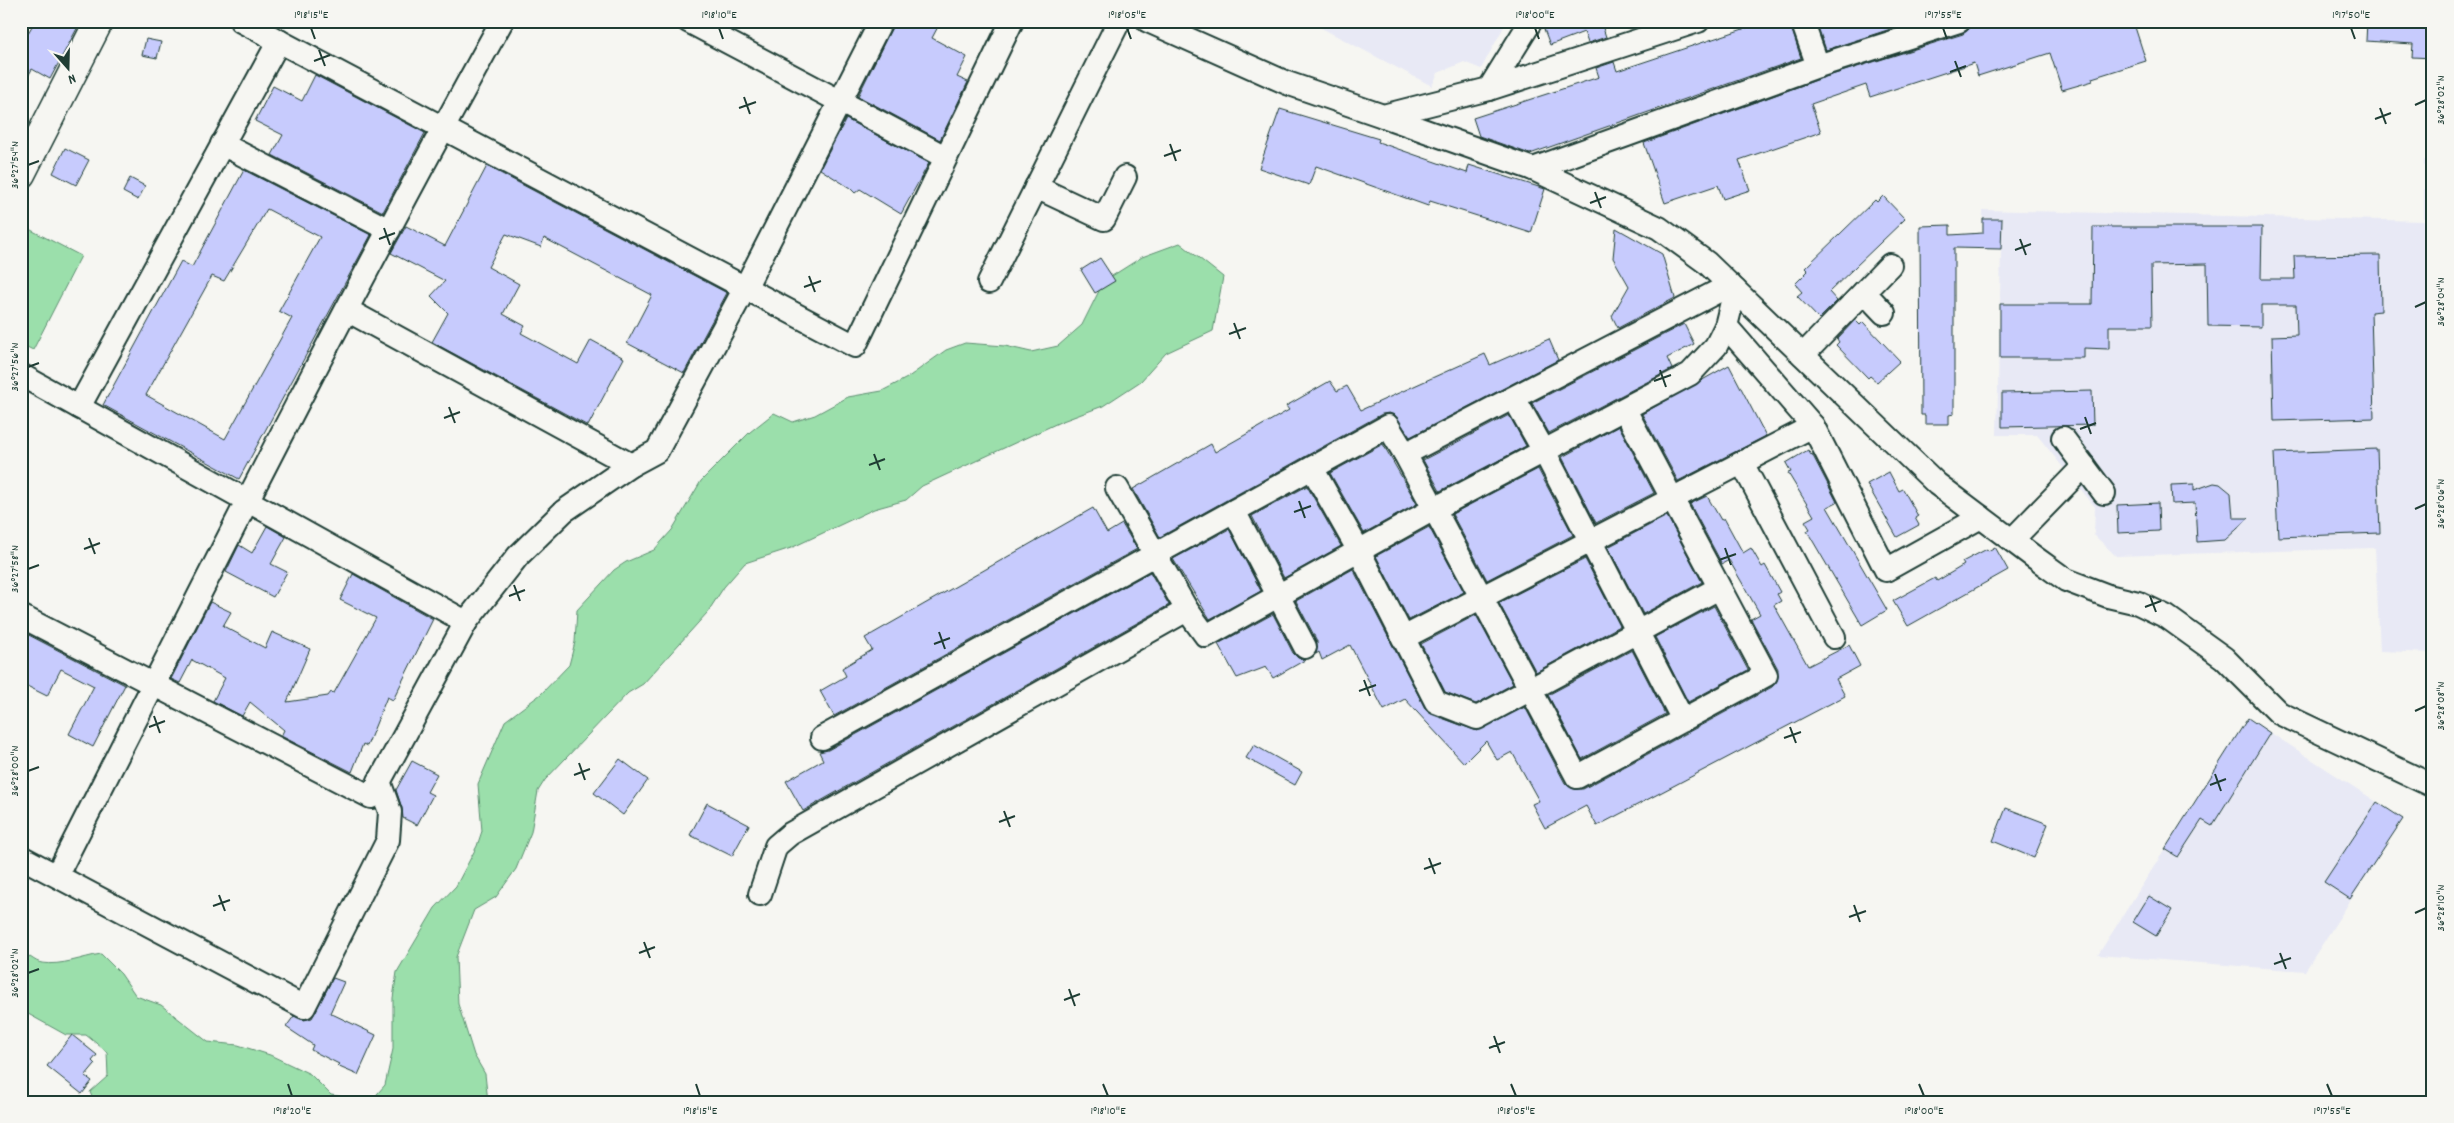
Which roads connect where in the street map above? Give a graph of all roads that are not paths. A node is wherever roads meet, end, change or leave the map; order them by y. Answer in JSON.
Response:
{"nodes":[{"id":1,"x":99,"y":21,"type":"edge"},
{"id":2,"x":241,"y":21,"type":"edge"},
{"id":3,"x":502,"y":21,"type":"edge"},
{"id":4,"x":688,"y":21,"type":"edge"},
{"id":5,"x":881,"y":21,"type":"edge"},
{"id":6,"x":1012,"y":21,"type":"edge"},
{"id":7,"x":1119,"y":21,"type":"edge"},
{"id":8,"x":1148,"y":21,"type":"edge"},
{"id":9,"x":1531,"y":21,"type":"edge"},
{"id":10,"x":1698,"y":21,"type":"edge"},
{"id":11,"x":1802,"y":21,"type":"edge"},
{"id":12,"x":1959,"y":21,"type":"edge"},
{"id":13,"x":279,"y":41,"type":"junction"},
{"id":14,"x":1818,"y":66,"type":"junction"},
{"id":15,"x":1489,"y":89,"type":"junction"},
{"id":16,"x":840,"y":102,"type":"junction"},
{"id":17,"x":1383,"y":116,"type":"junction"},
{"id":18,"x":442,"y":128,"type":"junction"},
{"id":19,"x":222,"y":144,"type":"junction"},
{"id":20,"x":945,"y":157,"type":"junction"},
{"id":21,"x":1533,"y":169,"type":"junction"},
{"id":22,"x":21,"y":174,"type":"edge"},
{"id":23,"x":1124,"y":177,"type":"dead end"},
{"id":24,"x":1036,"y":187,"type":"junction"},
{"id":25,"x":389,"y":230,"type":"junction"},
{"id":26,"x":1890,"y":265,"type":"dead end"},
{"id":27,"x":989,"y":282,"type":"dead end"},
{"id":28,"x":1733,"y":287,"type":"junction"},
{"id":29,"x":745,"y":288,"type":"junction"},
{"id":30,"x":1864,"y":292,"type":"junction"},
{"id":31,"x":347,"y":310,"type":"junction"},
{"id":32,"x":1884,"y":313,"type":"dead end"},
{"id":33,"x":1726,"y":326,"type":"junction"},
{"id":34,"x":1803,"y":354,"type":"junction"},
{"id":35,"x":21,"y":375,"type":"edge"},
{"id":36,"x":1514,"y":398,"type":"junction"},
{"id":37,"x":79,"y":407,"type":"junction"},
{"id":38,"x":1624,"y":410,"type":"junction"},
{"id":39,"x":1813,"y":426,"type":"junction"},
{"id":40,"x":2063,"y":438,"type":"dead end"},
{"id":41,"x":1544,"y":451,"type":"junction"},
{"id":42,"x":1405,"y":454,"type":"junction"},
{"id":43,"x":1742,"y":463,"type":"junction"},
{"id":44,"x":631,"y":465,"type":"junction"},
{"id":45,"x":2084,"y":466,"type":"junction"},
{"id":46,"x":1312,"y":468,"type":"junction"},
{"id":47,"x":1118,"y":488,"type":"dead end"},
{"id":48,"x":2104,"y":493,"type":"dead end"},
{"id":49,"x":1671,"y":498,"type":"junction"},
{"id":50,"x":248,"y":499,"type":"junction"},
{"id":51,"x":1434,"y":509,"type":"junction"},
{"id":52,"x":1234,"y":511,"type":"junction"},
{"id":53,"x":1981,"y":517,"type":"junction"},
{"id":54,"x":1590,"y":540,"type":"junction"},
{"id":55,"x":2012,"y":540,"type":"junction"},
{"id":56,"x":1358,"y":552,"type":"junction"},
{"id":57,"x":1155,"y":554,"type":"junction"},
{"id":58,"x":1719,"y":588,"type":"junction"},
{"id":59,"x":1278,"y":596,"type":"junction"},
{"id":60,"x":1480,"y":596,"type":"junction"},
{"id":61,"x":1187,"y":610,"type":"junction"},
{"id":62,"x":21,"y":616,"type":"edge"},
{"id":63,"x":466,"y":622,"type":"junction"},
{"id":64,"x":1637,"y":631,"type":"junction"},
{"id":65,"x":1834,"y":637,"type":"dead end"},
{"id":66,"x":1403,"y":638,"type":"junction"},
{"id":67,"x":1305,"y":647,"type":"dead end"},
{"id":68,"x":154,"y":684,"type":"junction"},
{"id":69,"x":1530,"y":689,"type":"junction"},
{"id":70,"x":1683,"y":720,"type":"junction"},
{"id":71,"x":822,"y":738,"type":"dead end"},
{"id":72,"x":380,"y":780,"type":"junction"},
{"id":73,"x":2433,"y":786,"type":"edge"},
{"id":74,"x":21,"y":858,"type":"edge"},
{"id":75,"x":57,"y":875,"type":"junction"},
{"id":76,"x":760,"y":894,"type":"dead end"}],
"edges":[{"from":1,"to":22,"type":"main road"},
{"from":2,"to":13,"type":"street"},
{"from":3,"to":18,"type":"street"},
{"from":4,"to":16,"type":"street"},
{"from":5,"to":16,"type":"street"},
{"from":6,"to":20,"type":"street"},
{"from":7,"to":24,"type":"street"},
{"from":8,"to":17,"type":"street"},
{"from":9,"to":15,"type":"street"},
{"from":10,"to":15,"type":"street"},
{"from":11,"to":14,"type":"street"},
{"from":12,"to":14,"type":"street"},
{"from":13,"to":18,"type":"street"},
{"from":13,"to":19,"type":"street"},
{"from":14,"to":21,"type":"street"},
{"from":15,"to":17,"type":"street"},
{"from":16,"to":20,"type":"street"},
{"from":16,"to":29,"type":"street"},
{"from":17,"to":21,"type":"street"},
{"from":18,"to":25,"type":"street"},
{"from":18,"to":29,"type":"street"},
{"from":19,"to":25,"type":"street"},
{"from":19,"to":37,"type":"street"},
{"from":20,"to":29,"type":"street"},
{"from":21,"to":28,"type":"street"},
{"from":23,"to":24,"type":"street"},
{"from":24,"to":27,"type":"street"},
{"from":25,"to":31,"type":"street"},
{"from":26,"to":30,"type":"street"},
{"from":28,"to":33,"type":"street"},
{"from":28,"to":34,"type":"street"},
{"from":28,"to":36,"type":"street"},
{"from":29,"to":44,"type":"street"},
{"from":30,"to":32,"type":"street"},
{"from":30,"to":34,"type":"street"},
{"from":31,"to":44,"type":"street"},
{"from":31,"to":50,"type":"street"},
{"from":33,"to":38,"type":"street"},
{"from":33,"to":39,"type":"street"},
{"from":34,"to":53,"type":"street"},
{"from":35,"to":37,"type":"street"},
{"from":36,"to":41,"type":"street"},
{"from":36,"to":42,"type":"street"},
{"from":37,"to":50,"type":"street"},
{"from":38,"to":41,"type":"street"},
{"from":38,"to":49,"type":"street"},
{"from":39,"to":43,"type":"street"},
{"from":39,"to":53,"type":"street"},
{"from":40,"to":45,"type":"street"},
{"from":41,"to":51,"type":"street"},
{"from":41,"to":54,"type":"street"},
{"from":42,"to":46,"type":"street"},
{"from":42,"to":51,"type":"street"},
{"from":43,"to":49,"type":"street"},
{"from":43,"to":65,"type":"street"},
{"from":44,"to":63,"type":"street"},
{"from":45,"to":48,"type":"street"},
{"from":45,"to":55,"type":"street"},
{"from":46,"to":52,"type":"street"},
{"from":46,"to":56,"type":"street"},
{"from":47,"to":57,"type":"street"},
{"from":49,"to":54,"type":"street"},
{"from":49,"to":58,"type":"street"},
{"from":50,"to":63,"type":"street"},
{"from":50,"to":68,"type":"street"},
{"from":51,"to":56,"type":"street"},
{"from":51,"to":60,"type":"street"},
{"from":52,"to":57,"type":"street"},
{"from":52,"to":59,"type":"street"},
{"from":53,"to":55,"type":"street"},
{"from":54,"to":60,"type":"street"},
{"from":54,"to":64,"type":"street"},
{"from":55,"to":73,"type":"street"},
{"from":56,"to":59,"type":"street"},
{"from":56,"to":66,"type":"street"},
{"from":57,"to":61,"type":"street"},
{"from":57,"to":71,"type":"street"},
{"from":58,"to":64,"type":"street"},
{"from":58,"to":70,"type":"street"},
{"from":59,"to":61,"type":"street"},
{"from":59,"to":67,"type":"street"},
{"from":60,"to":66,"type":"street"},
{"from":60,"to":69,"type":"street"},
{"from":61,"to":76,"type":"street"},
{"from":62,"to":68,"type":"street"},
{"from":63,"to":72,"type":"street"},
{"from":64,"to":69,"type":"street"},
{"from":64,"to":70,"type":"street"},
{"from":66,"to":69,"type":"street"},
{"from":68,"to":72,"type":"street"},
{"from":68,"to":75,"type":"street"},
{"from":69,"to":70,"type":"street"},
{"from":72,"to":75,"type":"street"},
{"from":74,"to":75,"type":"street"}]}
